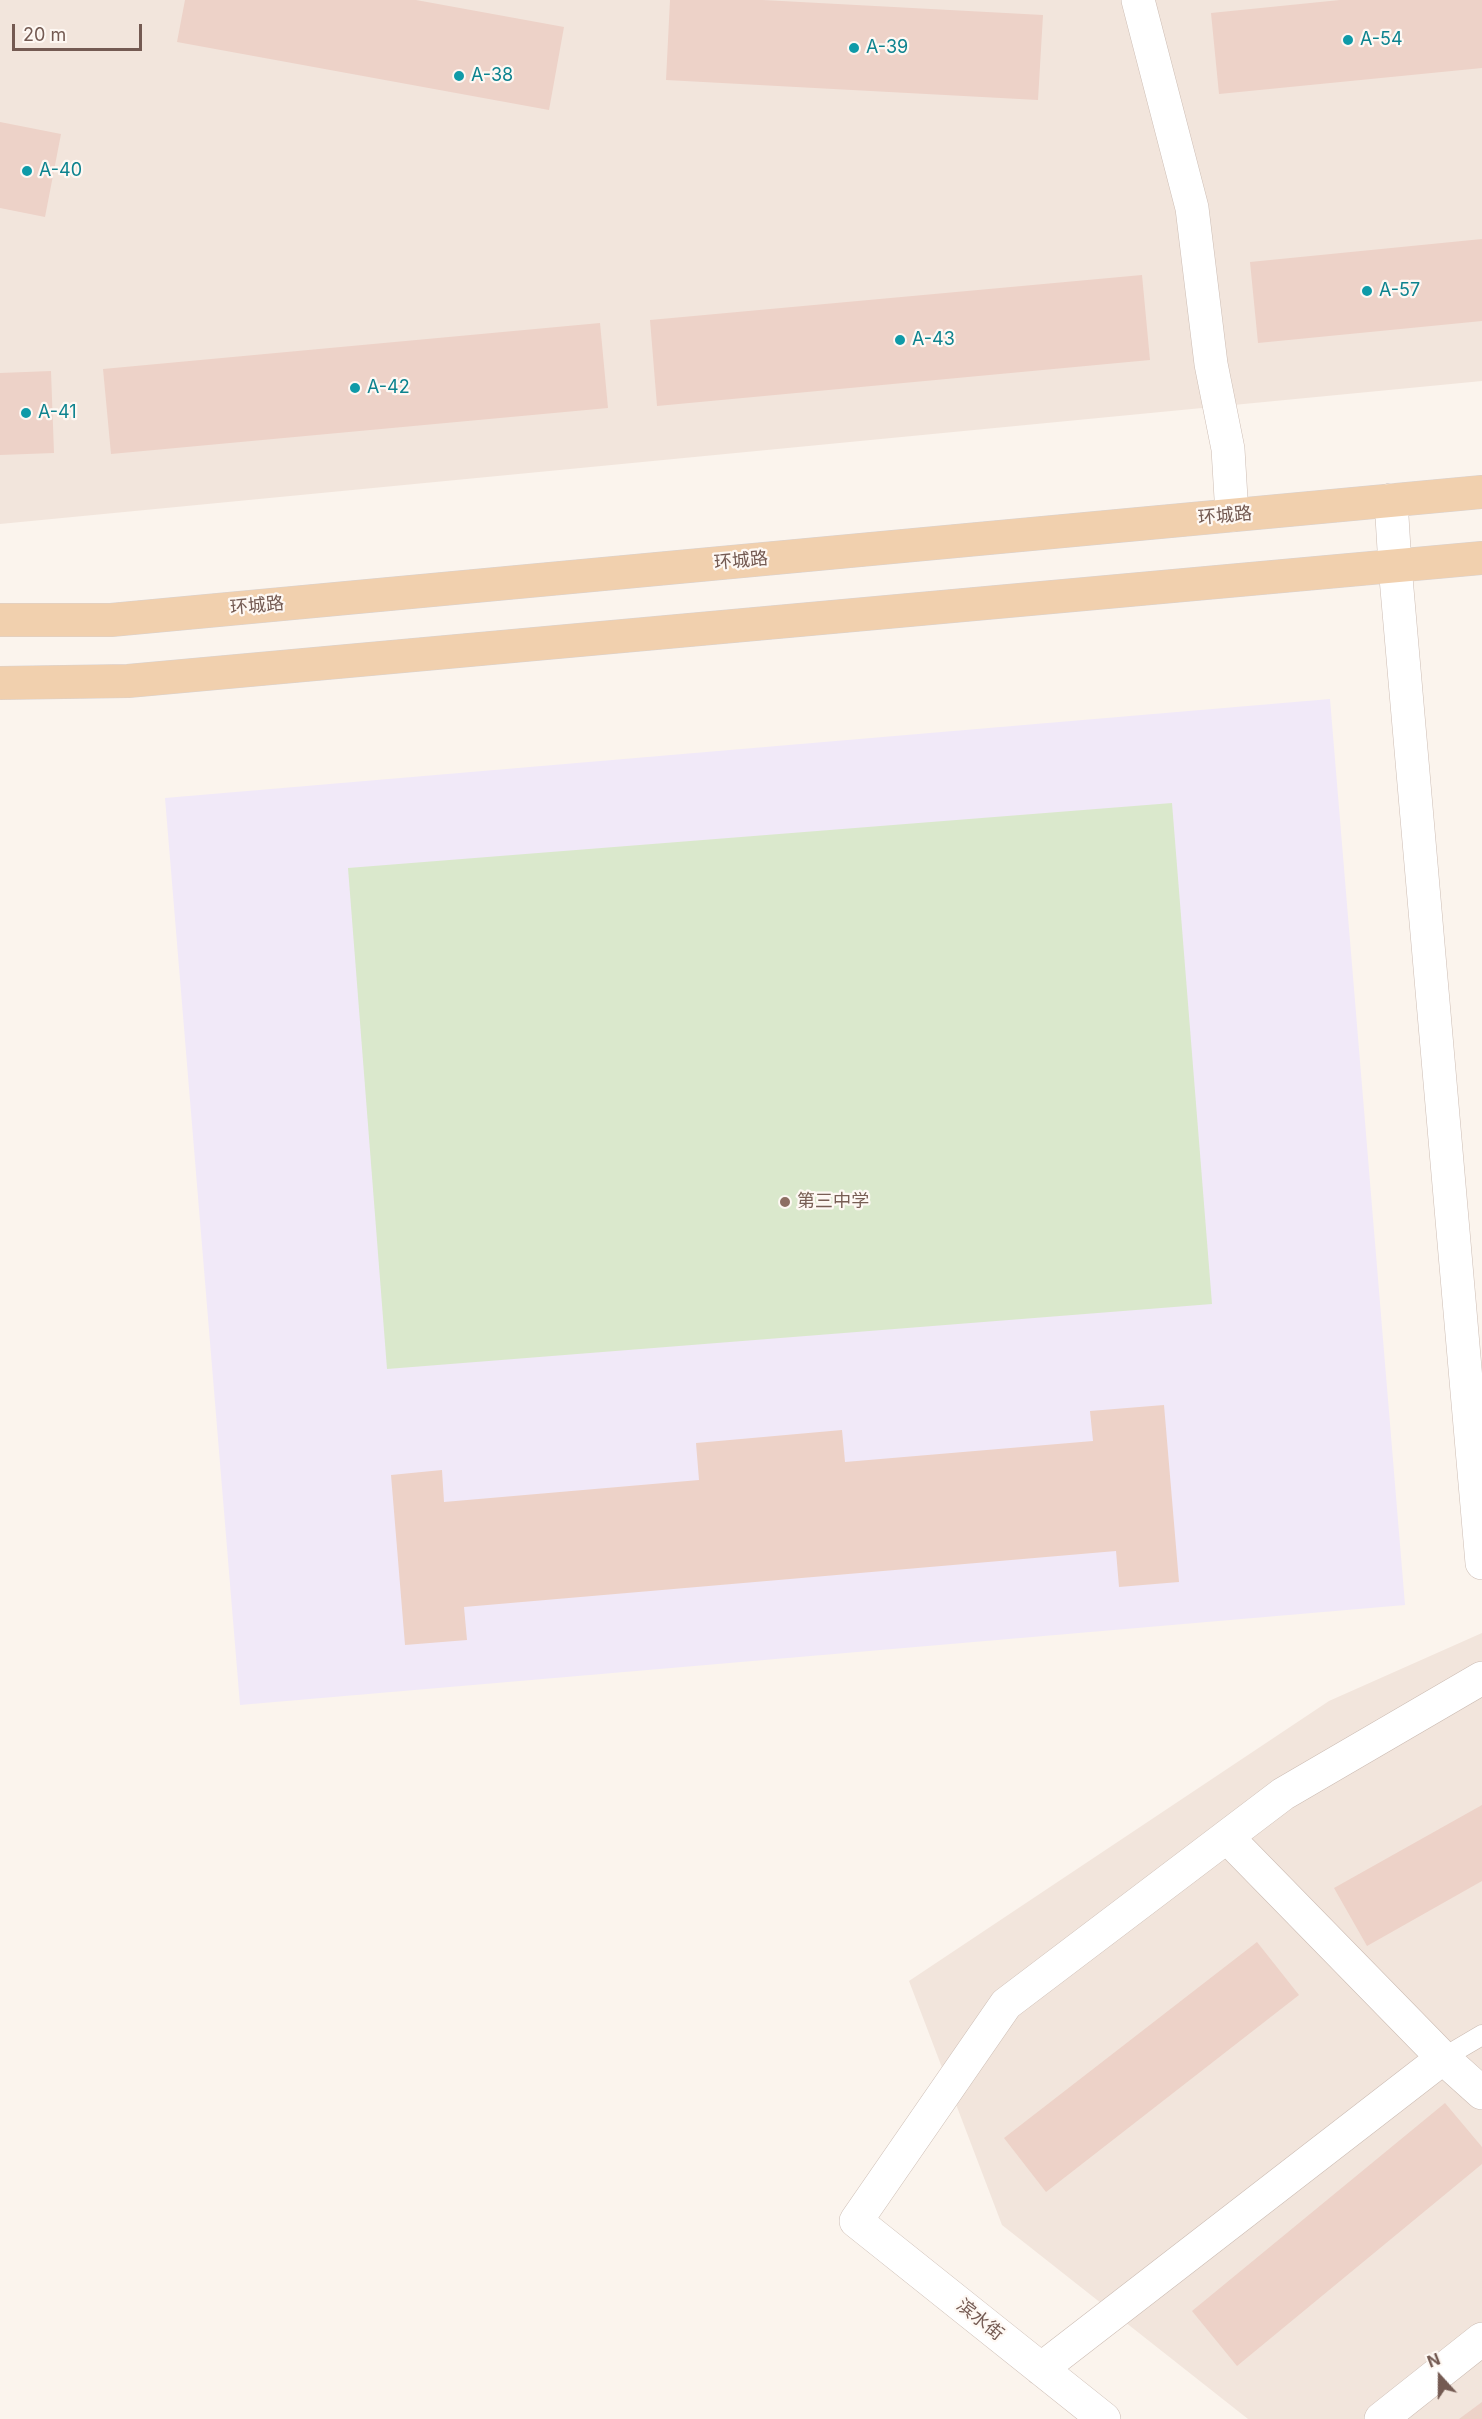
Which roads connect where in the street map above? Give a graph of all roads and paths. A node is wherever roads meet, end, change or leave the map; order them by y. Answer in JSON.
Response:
{"nodes":[{"id":1,"x":1138,"y":0,"type":"edge"},
{"id":2,"x":1482,"y":492,"type":"edge"},
{"id":3,"x":1391,"y":500,"type":"junction"},
{"id":4,"x":1232,"y":515,"type":"junction"},
{"id":5,"x":1482,"y":558,"type":"edge"},
{"id":6,"x":1395,"y":566,"type":"junction"},
{"id":7,"x":0,"y":620,"type":"edge"},
{"id":8,"x":0,"y":683,"type":"edge"},
{"id":9,"x":1482,"y":1563,"type":"edge"},
{"id":10,"x":1482,"y":1678,"type":"edge"},
{"id":11,"x":1227,"y":1837,"type":"junction"},
{"id":12,"x":1482,"y":2035,"type":"edge"},
{"id":13,"x":1443,"y":2058,"type":"junction"},
{"id":14,"x":1482,"y":2093,"type":"edge"},
{"id":15,"x":1482,"y":2339,"type":"edge"},
{"id":16,"x":1041,"y":2368,"type":"junction"},
{"id":17,"x":1104,"y":2419,"type":"edge"},
{"id":18,"x":1381,"y":2419,"type":"edge"}],
"edges":[{"from":1,"to":4,"type":"street"},
{"from":2,"to":3,"type":"main road","name":"环城路"},
{"from":3,"to":4,"type":"main road","name":"环城路"},
{"from":3,"to":6,"type":"street"},
{"from":4,"to":7,"type":"main road","name":"环城路"},
{"from":5,"to":6,"type":"main road"},
{"from":6,"to":8,"type":"main road"},
{"from":6,"to":9,"type":"street"},
{"from":10,"to":11,"type":"street"},
{"from":11,"to":13,"type":"street"},
{"from":11,"to":16,"type":"street","name":"滨水街"},
{"from":12,"to":13,"type":"lane"},
{"from":13,"to":14,"type":"street"},
{"from":13,"to":16,"type":"street"},
{"from":15,"to":18,"type":"street"},
{"from":16,"to":17,"type":"street","name":"滨水街"}]}
